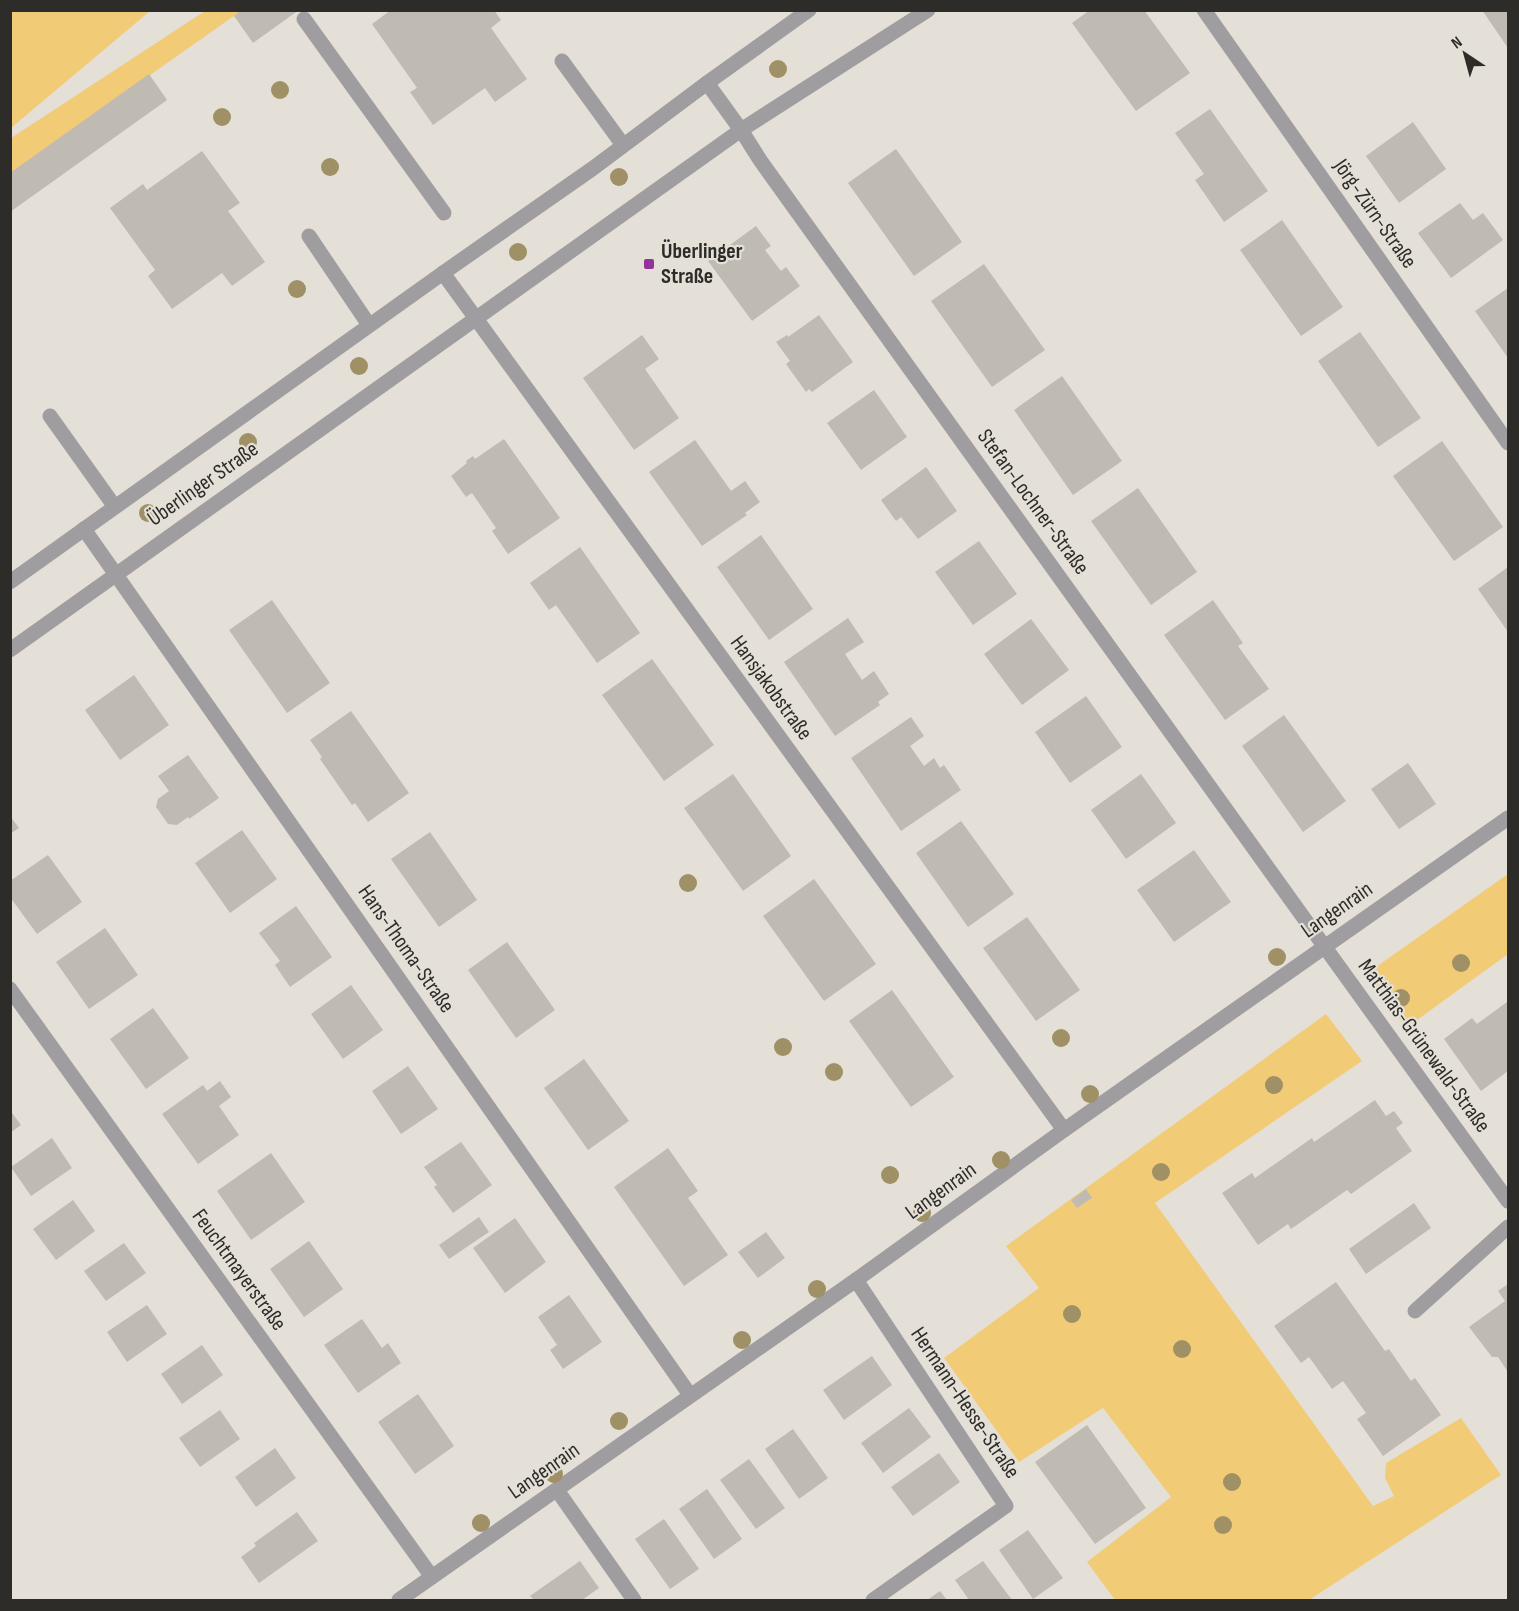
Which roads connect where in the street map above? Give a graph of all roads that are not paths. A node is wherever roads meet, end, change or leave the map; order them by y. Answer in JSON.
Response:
{"nodes":[{"id":1,"x":810,"y":10,"type":"edge"},
{"id":2,"x":928,"y":10,"type":"edge"},
{"id":3,"x":1204,"y":10,"type":"edge"},
{"id":4,"x":304,"y":19,"type":"dead end"},
{"id":5,"x":562,"y":61,"type":"dead end"},
{"id":6,"x":707,"y":83,"type":"junction"},
{"id":7,"x":741,"y":130,"type":"junction"},
{"id":8,"x":623,"y":145,"type":"junction"},
{"id":9,"x":444,"y":213,"type":"dead end"},
{"id":10,"x":309,"y":236,"type":"dead end"},
{"id":11,"x":443,"y":273,"type":"junction"},
{"id":12,"x":476,"y":319,"type":"junction"},
{"id":13,"x":369,"y":325,"type":"junction"},
{"id":14,"x":50,"y":416,"type":"dead end"},
{"id":15,"x":1509,"y":443,"type":"edge"},
{"id":16,"x":115,"y":507,"type":"junction"},
{"id":17,"x":84,"y":529,"type":"junction"},
{"id":18,"x":115,"y":574,"type":"junction"},
{"id":19,"x":10,"y":582,"type":"edge"},
{"id":20,"x":10,"y":650,"type":"edge"},
{"id":21,"x":1509,"y":818,"type":"edge"},
{"id":22,"x":1324,"y":946,"type":"junction"},
{"id":23,"x":10,"y":989,"type":"edge"},
{"id":24,"x":1064,"y":1130,"type":"junction"},
{"id":25,"x":1509,"y":1201,"type":"edge"},
{"id":26,"x":1509,"y":1227,"type":"edge"},
{"id":27,"x":856,"y":1280,"type":"junction"},
{"id":28,"x":1414,"y":1311,"type":"dead end"},
{"id":29,"x":690,"y":1395,"type":"junction"},
{"id":30,"x":557,"y":1490,"type":"junction"},
{"id":31,"x":432,"y":1577,"type":"junction"},
{"id":32,"x":399,"y":1600,"type":"edge"},
{"id":33,"x":634,"y":1600,"type":"edge"},
{"id":34,"x":873,"y":1600,"type":"edge"}],
"edges":[{"from":1,"to":6,"type":"street","name":"Überlinger Straße"},
{"from":2,"to":7,"type":"street","name":"Überlinger Straße"},
{"from":3,"to":15,"type":"street","name":"Jörg-Zürn-Straße"},
{"from":4,"to":9,"type":"street"},
{"from":5,"to":8,"type":"street"},
{"from":6,"to":7,"type":"street","name":"Stefan-Lochner-Straße"},
{"from":6,"to":8,"type":"street","name":"Überlinger Straße"},
{"from":7,"to":12,"type":"street","name":"Überlinger Straße"},
{"from":7,"to":22,"type":"street","name":"Stefan-Lochner-Straße"},
{"from":8,"to":11,"type":"street","name":"Überlinger Straße"},
{"from":10,"to":13,"type":"street"},
{"from":11,"to":12,"type":"street","name":"Hansjakobstraße"},
{"from":11,"to":13,"type":"street","name":"Überlinger Straße"},
{"from":12,"to":18,"type":"street","name":"Überlinger Straße"},
{"from":12,"to":24,"type":"street","name":"Hansjakobstraße"},
{"from":13,"to":16,"type":"street","name":"Überlinger Straße"},
{"from":14,"to":16,"type":"street"},
{"from":16,"to":17,"type":"street","name":"Überlinger Straße"},
{"from":17,"to":18,"type":"street","name":"Hans-Thoma-Straße"},
{"from":17,"to":19,"type":"street","name":"Überlinger Straße"},
{"from":18,"to":20,"type":"street","name":"Überlinger Straße"},
{"from":18,"to":29,"type":"street","name":"Hans-Thoma-Straße"},
{"from":21,"to":22,"type":"street","name":"Langenrain"},
{"from":22,"to":24,"type":"street","name":"Langenrain"},
{"from":22,"to":25,"type":"street","name":"Matthias-Grünewald-Straße"},
{"from":23,"to":31,"type":"street","name":"Feuchtmayerstraße"},
{"from":24,"to":27,"type":"street","name":"Langenrain"},
{"from":26,"to":28,"type":"street"},
{"from":27,"to":29,"type":"street","name":"Langenrain"},
{"from":27,"to":34,"type":"street","name":"Hermann-Hesse-Straße"},
{"from":29,"to":30,"type":"street","name":"Langenrain"},
{"from":30,"to":31,"type":"street","name":"Langenrain"},
{"from":30,"to":33,"type":"street"},
{"from":31,"to":32,"type":"street","name":"Langenrain"}]}
